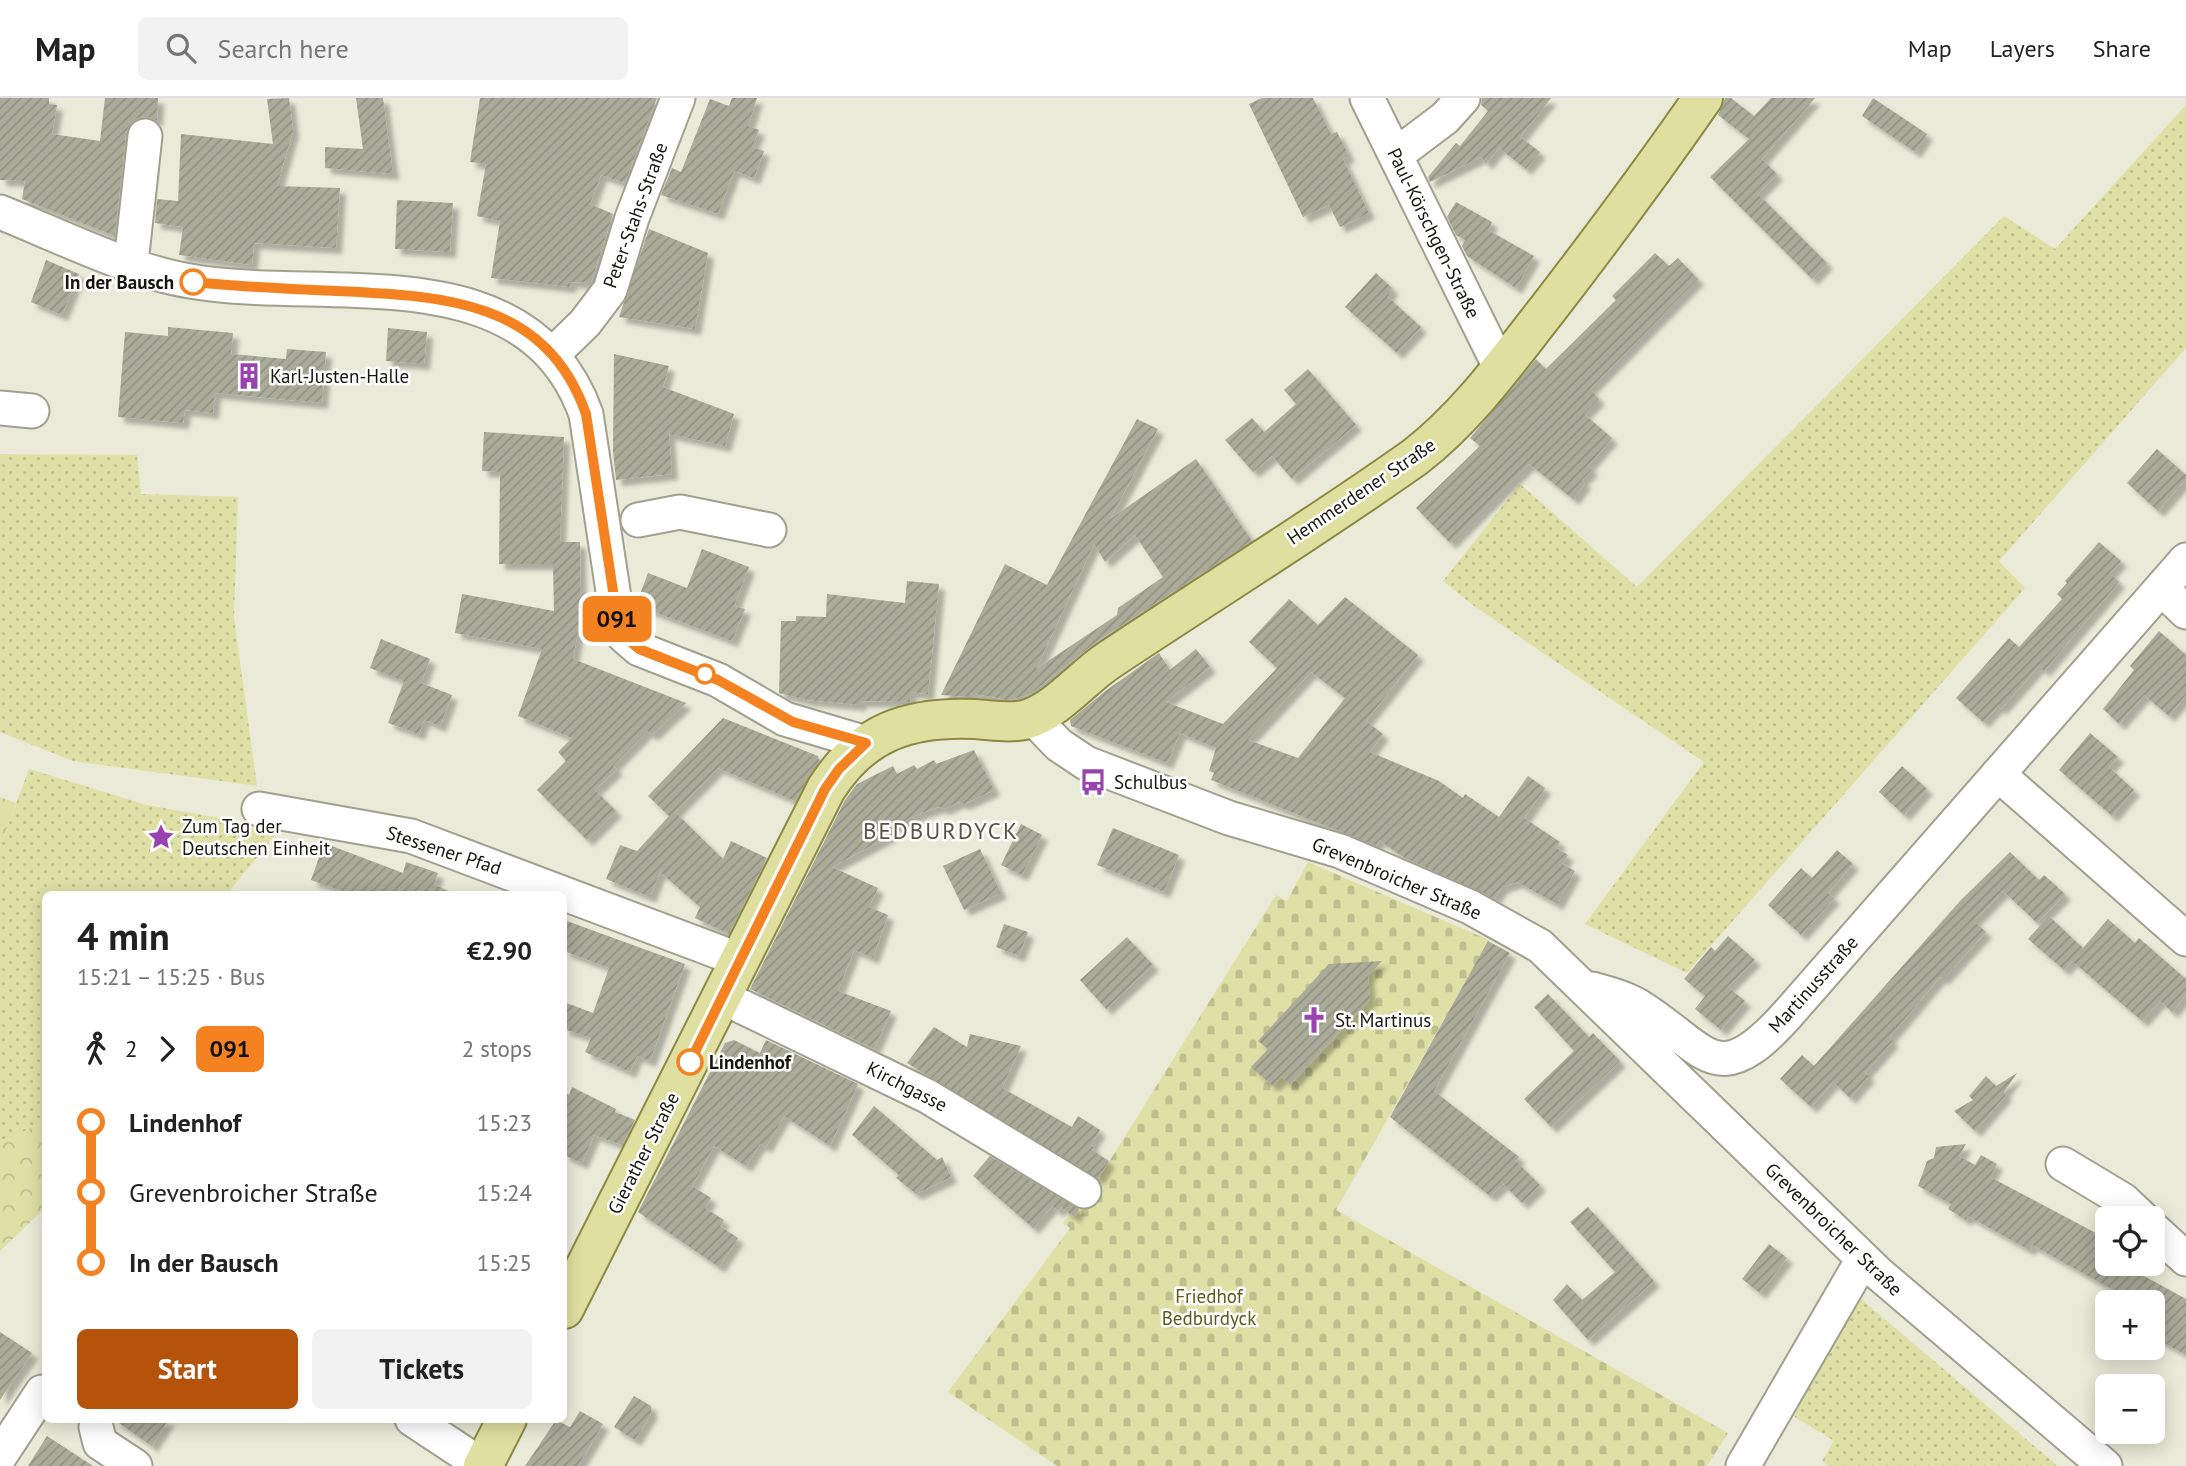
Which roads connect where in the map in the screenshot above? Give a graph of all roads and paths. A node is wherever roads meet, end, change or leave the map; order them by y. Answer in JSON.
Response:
{"nodes":[{"id":1,"x":678,"y":98,"type":"edge"},
{"id":2,"x":1367,"y":98,"type":"edge"},
{"id":3,"x":1463,"y":98,"type":"edge"},
{"id":4,"x":1703,"y":98,"type":"edge"},
{"id":5,"x":145,"y":136,"type":"dead end"},
{"id":6,"x":1396,"y":155,"type":"junction"},
{"id":7,"x":0,"y":212,"type":"edge"},
{"id":8,"x":131,"y":263,"type":"junction"},
{"id":9,"x":552,"y":355,"type":"junction"},
{"id":10,"x":1501,"y":369,"type":"junction"},
{"id":11,"x":638,"y":520,"type":"dead end"},
{"id":12,"x":769,"y":530,"type":"dead end"},
{"id":13,"x":2186,"y":560,"type":"edge"},
{"id":14,"x":2161,"y":589,"type":"junction"},
{"id":15,"x":2186,"y":612,"type":"edge"},
{"id":16,"x":1032,"y":717,"type":"junction"},
{"id":17,"x":866,"y":743,"type":"junction"},
{"id":18,"x":1998,"y":774,"type":"junction"},
{"id":19,"x":259,"y":809,"type":"dead end"},
{"id":20,"x":557,"y":891,"type":"edge"},
{"id":21,"x":567,"y":895,"type":"edge"},
{"id":22,"x":2186,"y":939,"type":"edge"},
{"id":23,"x":740,"y":960,"type":"junction"},
{"id":24,"x":1585,"y":987,"type":"junction"},
{"id":25,"x":722,"y":997,"type":"junction"},
{"id":26,"x":2063,"y":1164,"type":"dead end"},
{"id":27,"x":1084,"y":1191,"type":"dead end"},
{"id":28,"x":2129,"y":1206,"type":"edge"},
{"id":29,"x":2165,"y":1240,"type":"edge"},
{"id":30,"x":1863,"y":1259,"type":"junction"},
{"id":31,"x":2186,"y":1259,"type":"edge"},
{"id":32,"x":567,"y":1303,"type":"edge"},
{"id":33,"x":42,"y":1392,"type":"edge"},
{"id":34,"x":94,"y":1423,"type":"edge"},
{"id":35,"x":418,"y":1423,"type":"edge"},
{"id":36,"x":505,"y":1423,"type":"edge"},
{"id":37,"x":0,"y":1455,"type":"edge"},
{"id":38,"x":1749,"y":1463,"type":"edge"},
{"id":39,"x":135,"y":1466,"type":"edge"},
{"id":40,"x":483,"y":1466,"type":"edge"},
{"id":41,"x":2105,"y":1466,"type":"edge"}],
"edges":[{"from":1,"to":9,"type":"street","name":"Peter-Stahs-Straße"},
{"from":2,"to":6,"type":"street","name":"Paul-Körschgen-Straße"},
{"from":3,"to":6,"type":"street"},
{"from":4,"to":10,"type":"main road","name":"Hemmerdener Straße"},
{"from":5,"to":8,"type":"street"},
{"from":6,"to":10,"type":"street","name":"Paul-Körschgen-Straße"},
{"from":7,"to":8,"type":"street"},
{"from":8,"to":9,"type":"street"},
{"from":9,"to":17,"type":"street"},
{"from":10,"to":16,"type":"main road","name":"Hemmerdener Straße"},
{"from":11,"to":12,"type":"street"},
{"from":13,"to":14,"type":"street","name":"Martinusstraße"},
{"from":14,"to":15,"type":"street"},
{"from":14,"to":18,"type":"street","name":"Martinusstraße"},
{"from":16,"to":17,"type":"main road"},
{"from":16,"to":24,"type":"street","name":"Grevenbroicher Straße"},
{"from":17,"to":23,"type":"main road","name":"Gierather Straße"},
{"from":18,"to":22,"type":"street"},
{"from":18,"to":24,"type":"street","name":"Martinusstraße"},
{"from":19,"to":20,"type":"street","name":"Stessener Pfad"},
{"from":21,"to":23,"type":"street","name":"Stessener Pfad"},
{"from":23,"to":25,"type":"main road","name":"Gierather Straße"},
{"from":24,"to":30,"type":"street","name":"Grevenbroicher Straße"},
{"from":25,"to":27,"type":"street","name":"Kirchgasse"},
{"from":25,"to":32,"type":"main road","name":"Gierather Straße"},
{"from":26,"to":28,"type":"street"},
{"from":29,"to":31,"type":"street"},
{"from":30,"to":38,"type":"street"},
{"from":30,"to":41,"type":"street","name":"Grevenbroicher Straße"},
{"from":33,"to":37,"type":"street"},
{"from":34,"to":39,"type":"street"},
{"from":35,"to":40,"type":"street"},
{"from":36,"to":40,"type":"main road"}]}
